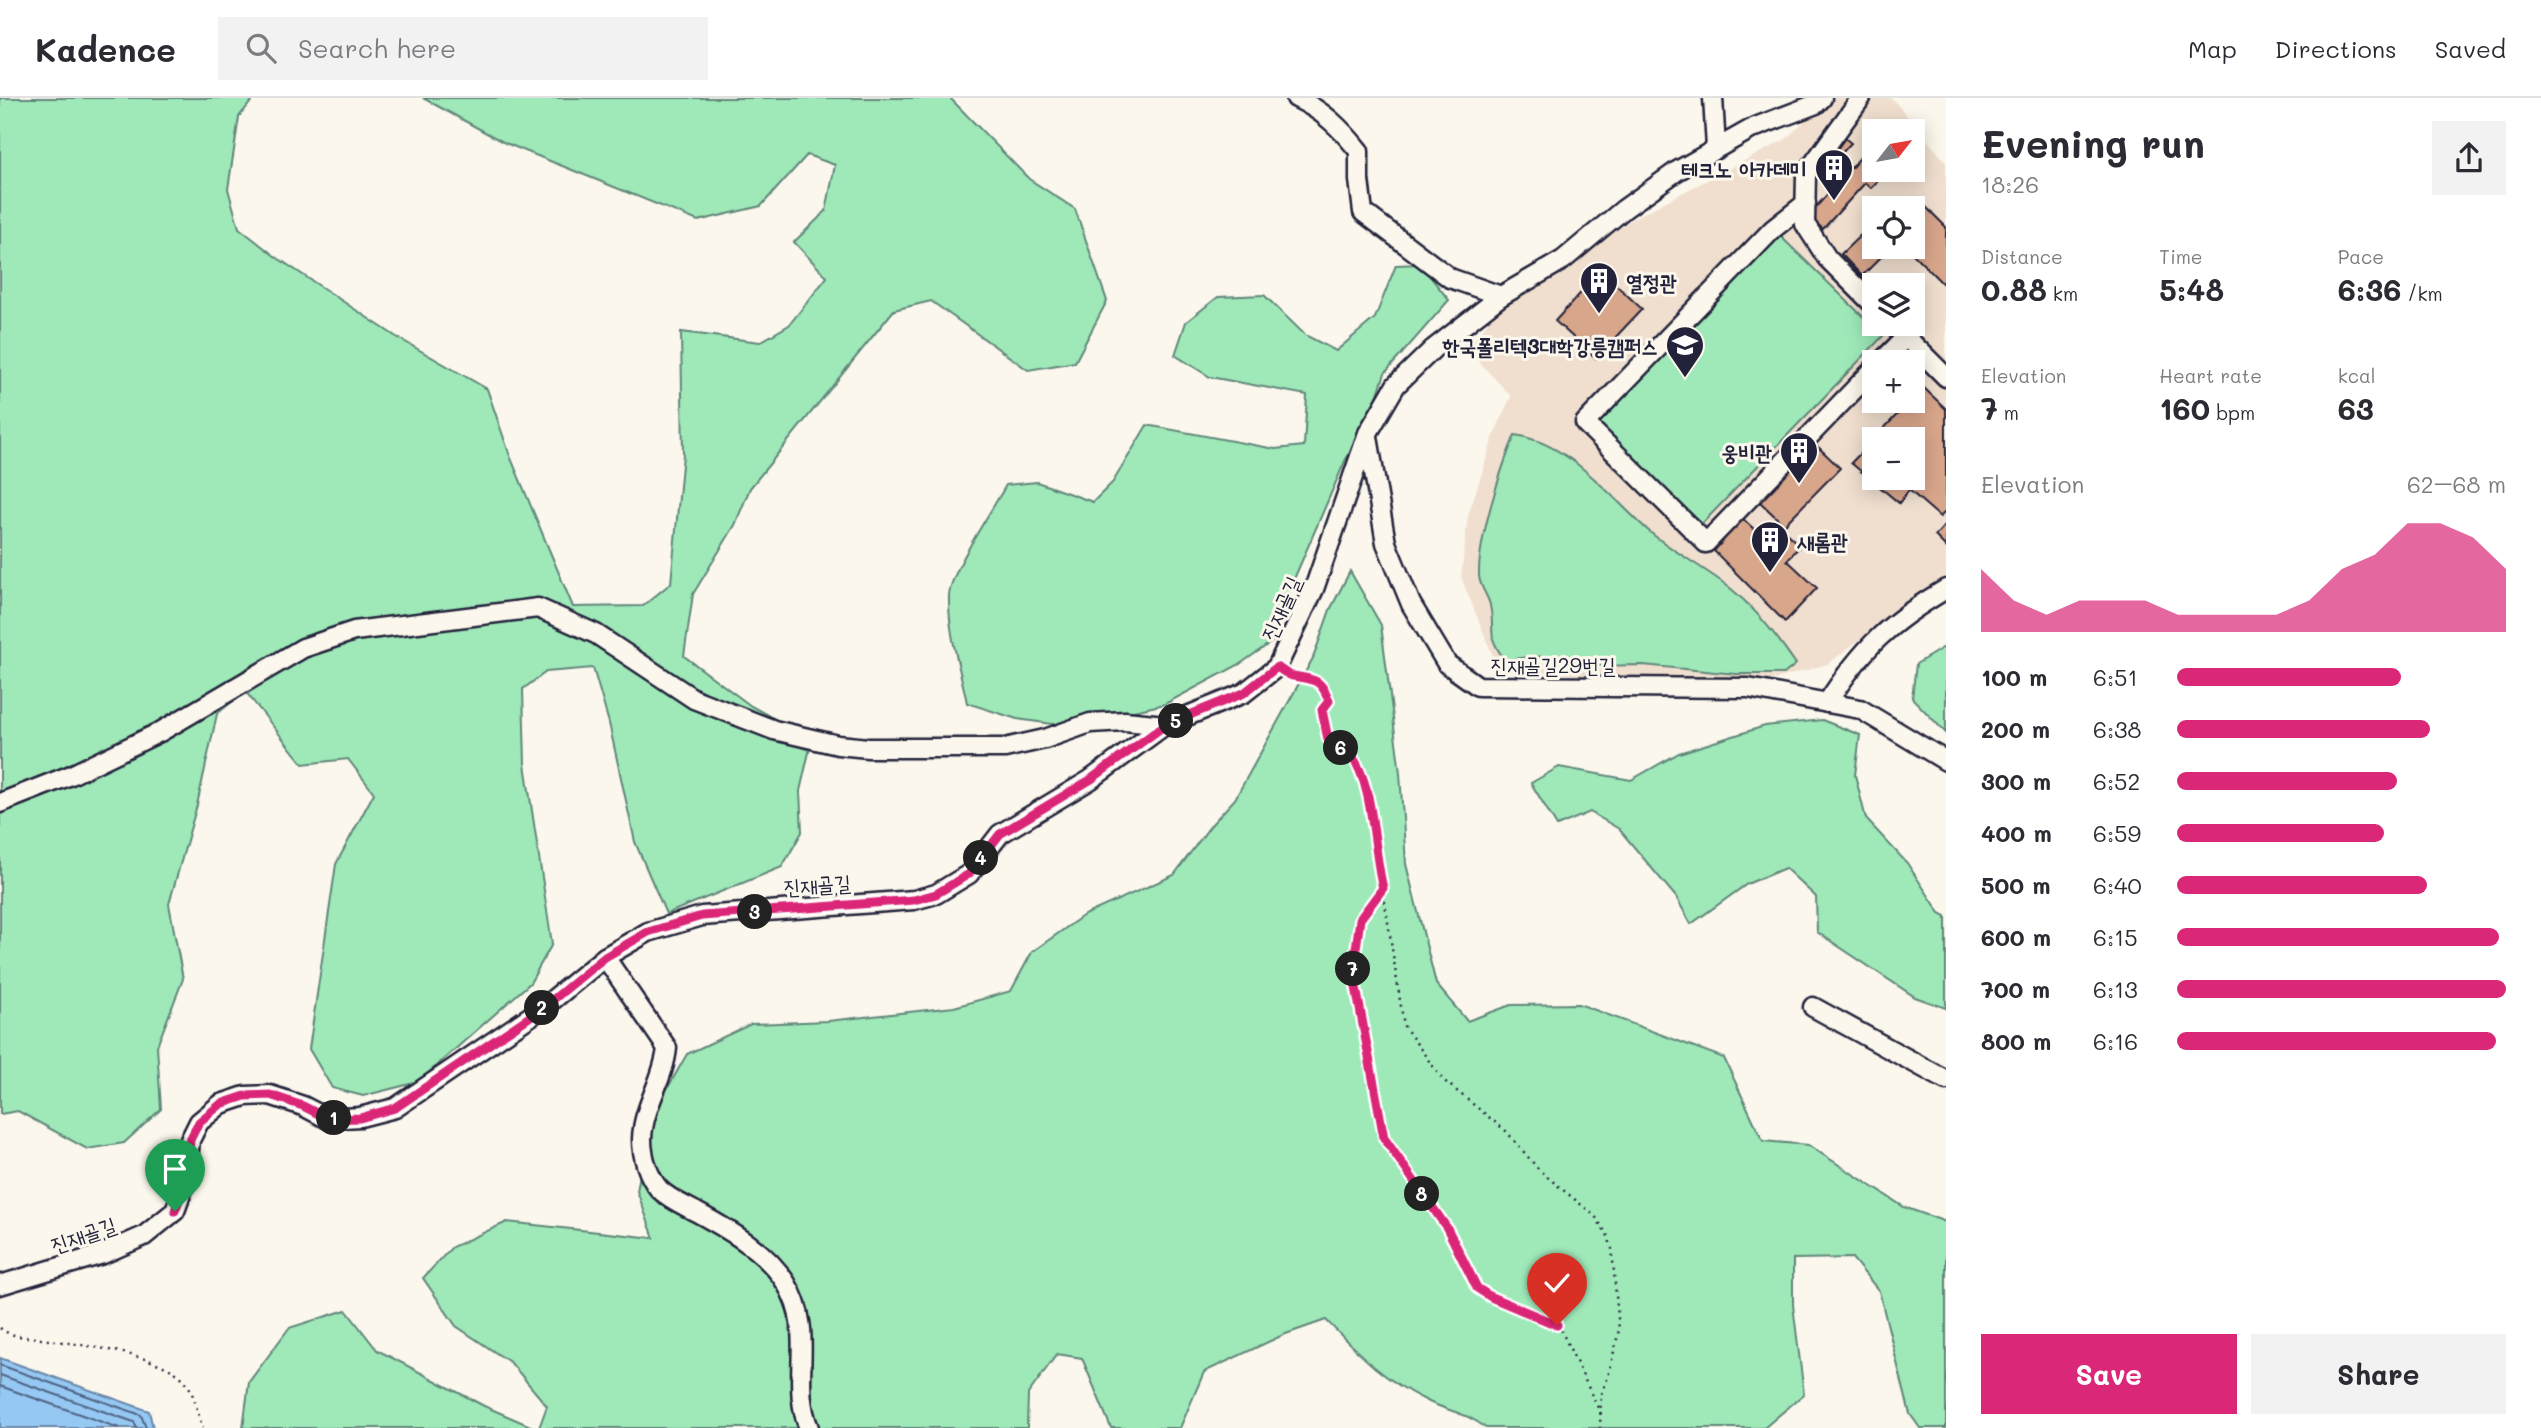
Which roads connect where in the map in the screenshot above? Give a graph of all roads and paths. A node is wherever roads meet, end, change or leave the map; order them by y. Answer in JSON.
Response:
{"nodes":[{"id":1,"x":1296,"y":98,"type":"edge"},
{"id":2,"x":1713,"y":98,"type":"edge"},
{"id":3,"x":1822,"y":98,"type":"edge"},
{"id":4,"x":1860,"y":98,"type":"edge"},
{"id":5,"x":1716,"y":148,"type":"junction"},
{"id":6,"x":1806,"y":203,"type":"junction"},
{"id":7,"x":1862,"y":293,"type":"edge"},
{"id":8,"x":1500,"y":296,"type":"junction"},
{"id":9,"x":1906,"y":337,"type":"joint"},
{"id":10,"x":1893,"y":350,"type":"edge"},
{"id":11,"x":1946,"y":377,"type":"edge"},
{"id":12,"x":1862,"y":381,"type":"edge"},
{"id":13,"x":1368,"y":433,"type":"junction"},
{"id":14,"x":1946,"y":589,"type":"edge"},
{"id":15,"x":1277,"y":667,"type":"junction"},
{"id":16,"x":1827,"y":703,"type":"junction"},
{"id":17,"x":1165,"y":725,"type":"junction"},
{"id":18,"x":1946,"y":761,"type":"edge"},
{"id":19,"x":0,"y":803,"type":"edge"},
{"id":20,"x":1383,"y":888,"type":"junction"},
{"id":21,"x":605,"y":957,"type":"junction"},
{"id":22,"x":1813,"y":1007,"type":"dead end"},
{"id":23,"x":1946,"y":1080,"type":"edge"},
{"id":24,"x":0,"y":1285,"type":"edge"},
{"id":25,"x":0,"y":1328,"type":"edge"},
{"id":26,"x":1601,"y":1414,"type":"junction"},
{"id":27,"x":203,"y":1428,"type":"edge"},
{"id":28,"x":809,"y":1428,"type":"edge"},
{"id":29,"x":1600,"y":1428,"type":"edge"}],
"edges":[{"from":1,"to":8,"type":"street"},
{"from":2,"to":5,"type":"street"},
{"from":3,"to":5,"type":"street","name":"진재골길"},
{"from":4,"to":6,"type":"street"},
{"from":5,"to":8,"type":"street","name":"진재골길"},
{"from":6,"to":7,"type":"street"},
{"from":6,"to":12,"type":"street"},
{"from":8,"to":13,"type":"street","name":"진재골길"},
{"from":9,"to":10,"type":"street"},
{"from":9,"to":11,"type":"street"},
{"from":13,"to":15,"type":"street","name":"진재골길"},
{"from":13,"to":16,"type":"street","name":"진재골길29번길"},
{"from":14,"to":16,"type":"street"},
{"from":15,"to":17,"type":"street","name":"진재골길"},
{"from":15,"to":20,"type":"path"},
{"from":16,"to":18,"type":"street","name":"진재골길29번길"},
{"from":17,"to":19,"type":"street"},
{"from":17,"to":21,"type":"street","name":"진재골길"},
{"from":20,"to":26,"type":"path"},
{"from":20,"to":26,"type":"path"},
{"from":21,"to":24,"type":"street","name":"진재골길"},
{"from":21,"to":28,"type":"street"},
{"from":22,"to":23,"type":"street"},
{"from":25,"to":27,"type":"path"},
{"from":26,"to":29,"type":"path"}]}
